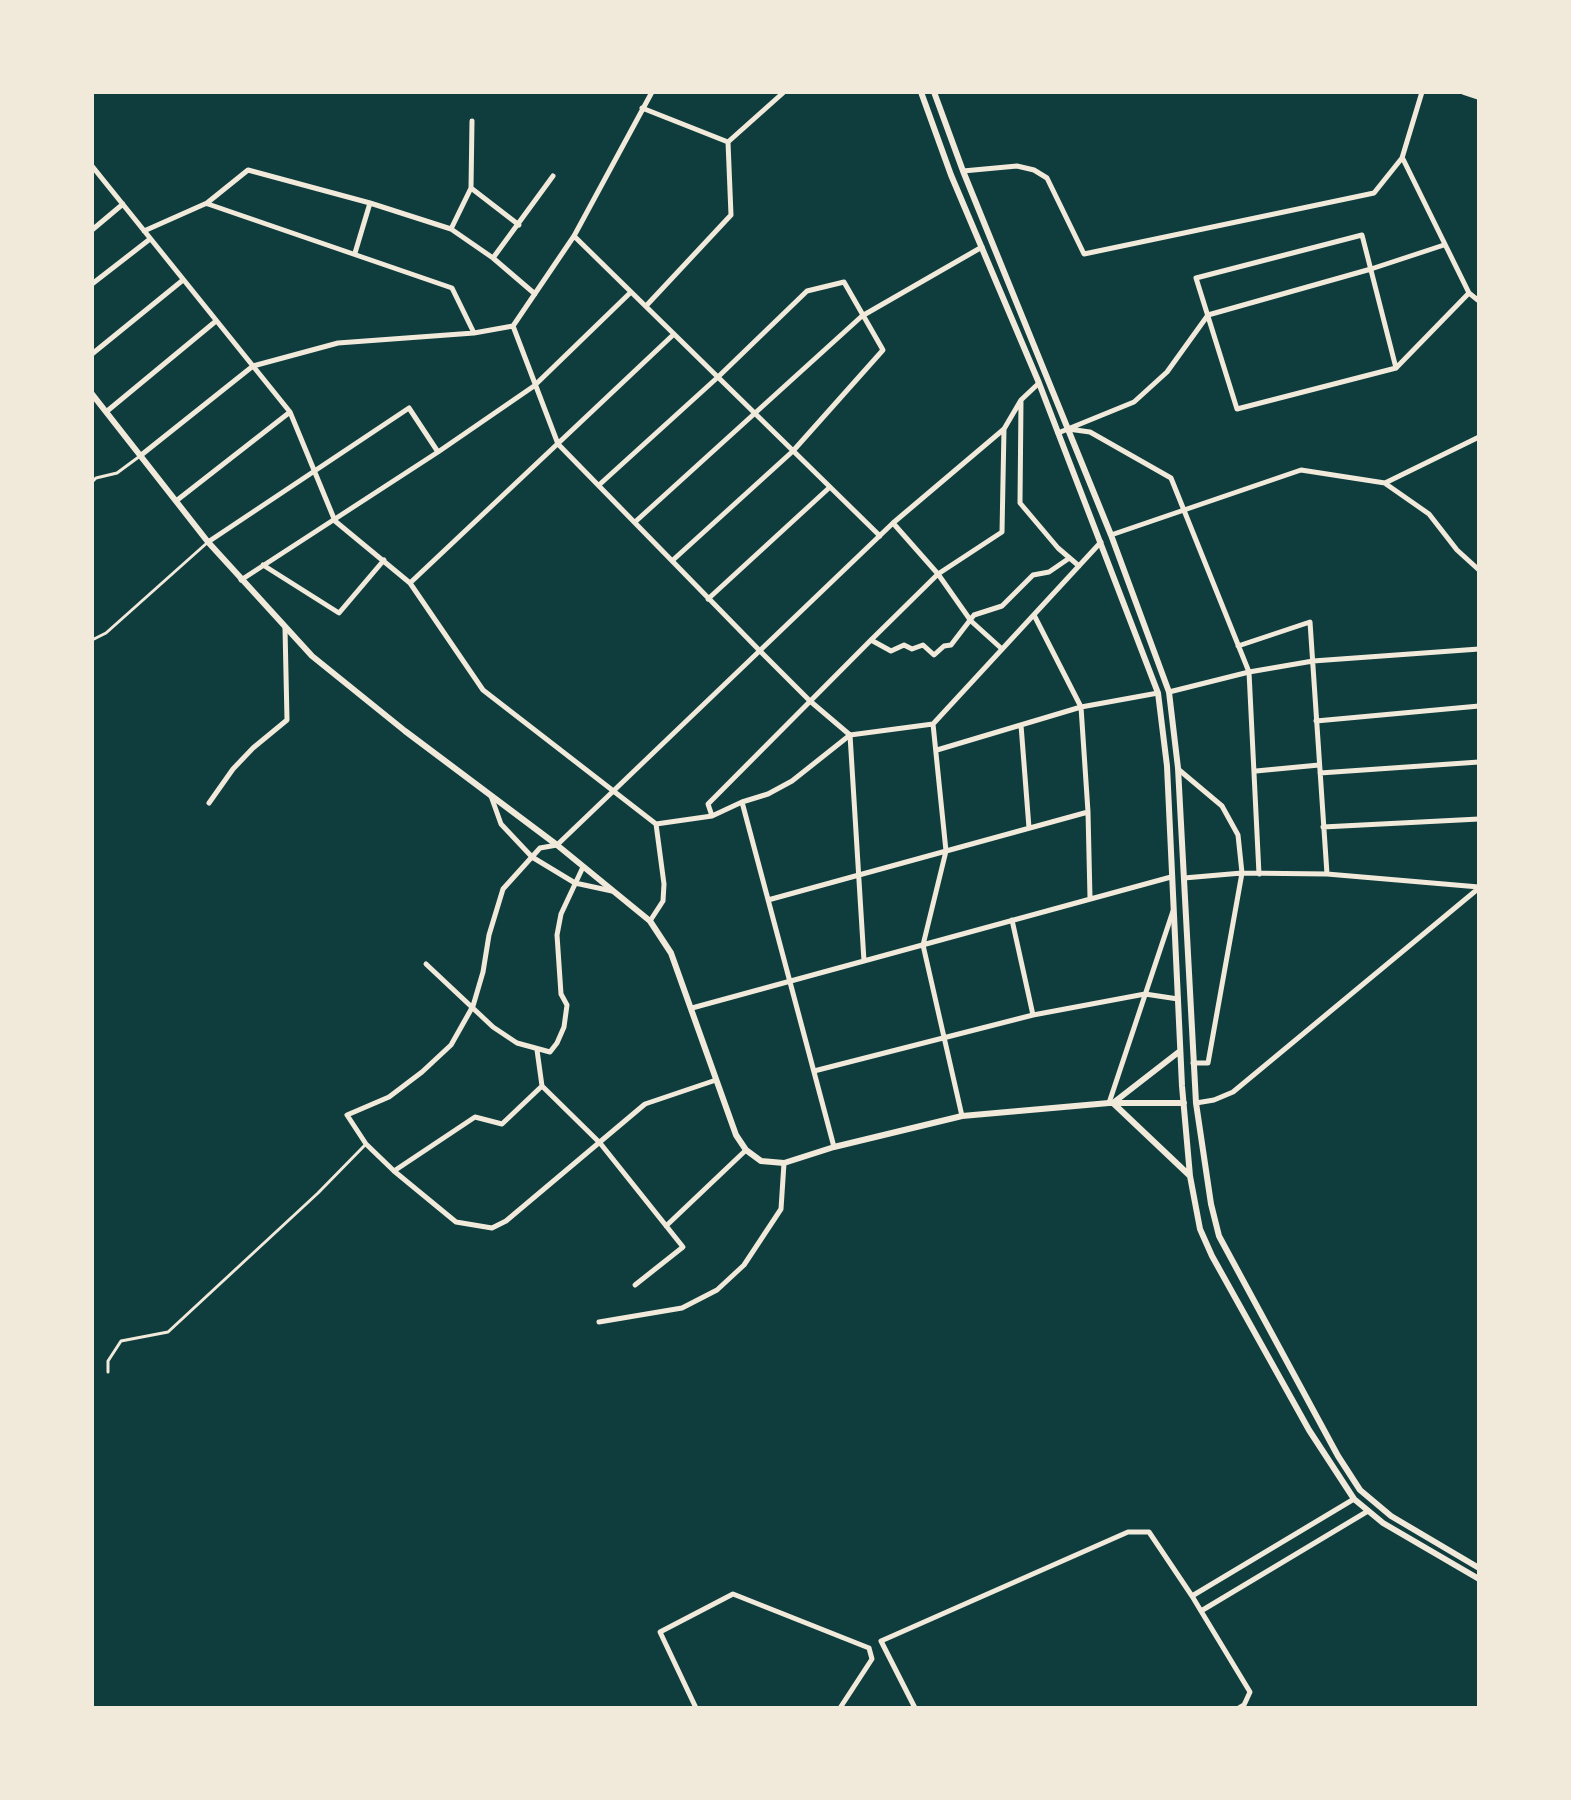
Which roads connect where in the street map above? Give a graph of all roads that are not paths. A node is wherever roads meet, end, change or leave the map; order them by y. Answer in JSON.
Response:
{"nodes":[{"id":1,"x":652,"y":92,"type":"edge"},
{"id":2,"x":784,"y":92,"type":"edge"},
{"id":3,"x":921,"y":92,"type":"edge"},
{"id":4,"x":934,"y":92,"type":"edge"},
{"id":5,"x":1422,"y":92,"type":"edge"},
{"id":6,"x":1464,"y":92,"type":"edge"},
{"id":7,"x":1479,"y":97,"type":"edge"},
{"id":8,"x":642,"y":108,"type":"junction"},
{"id":9,"x":472,"y":121,"type":"dead end"},
{"id":10,"x":728,"y":142,"type":"junction"},
{"id":11,"x":1402,"y":158,"type":"junction"},
{"id":12,"x":93,"y":169,"type":"edge"},
{"id":13,"x":963,"y":171,"type":"junction"},
{"id":14,"x":553,"y":176,"type":"dead end"},
{"id":15,"x":471,"y":188,"type":"junction"},
{"id":16,"x":207,"y":203,"type":"junction"},
{"id":17,"x":370,"y":203,"type":"junction"},
{"id":18,"x":123,"y":204,"type":"junction"},
{"id":19,"x":519,"y":225,"type":"junction"},
{"id":20,"x":451,"y":229,"type":"junction"},
{"id":21,"x":92,"y":230,"type":"edge"},
{"id":22,"x":144,"y":231,"type":"junction"},
{"id":23,"x":574,"y":236,"type":"junction"},
{"id":24,"x":150,"y":239,"type":"junction"},
{"id":25,"x":1444,"y":245,"type":"junction"},
{"id":26,"x":982,"y":247,"type":"junction"},
{"id":27,"x":355,"y":253,"type":"junction"},
{"id":28,"x":493,"y":258,"type":"junction"},
{"id":29,"x":1371,"y":269,"type":"junction"},
{"id":30,"x":183,"y":280,"type":"junction"},
{"id":31,"x":92,"y":284,"type":"edge"},
{"id":32,"x":631,"y":292,"type":"junction"},
{"id":33,"x":1469,"y":293,"type":"junction"},
{"id":34,"x":535,"y":294,"type":"junction"},
{"id":35,"x":1479,"y":301,"type":"edge"},
{"id":36,"x":646,"y":306,"type":"junction"},
{"id":37,"x":1208,"y":315,"type":"junction"},
{"id":38,"x":862,"y":316,"type":"junction"},
{"id":39,"x":216,"y":320,"type":"junction"},
{"id":40,"x":513,"y":326,"type":"junction"},
{"id":41,"x":474,"y":333,"type":"junction"},
{"id":42,"x":674,"y":334,"type":"junction"},
{"id":43,"x":92,"y":354,"type":"edge"},
{"id":44,"x":253,"y":366,"type":"junction"},
{"id":45,"x":1396,"y":368,"type":"junction"},
{"id":46,"x":718,"y":377,"type":"junction"},
{"id":47,"x":1039,"y":383,"type":"junction"},
{"id":48,"x":534,"y":386,"type":"junction"},
{"id":49,"x":92,"y":394,"type":"edge"},
{"id":50,"x":1021,"y":400,"type":"junction"},
{"id":51,"x":106,"y":412,"type":"junction"},
{"id":52,"x":290,"y":412,"type":"junction"},
{"id":53,"x":755,"y":414,"type":"junction"},
{"id":54,"x":1004,"y":429,"type":"junction"},
{"id":55,"x":1068,"y":429,"type":"junction"},
{"id":56,"x":1058,"y":433,"type":"junction"},
{"id":57,"x":1479,"y":437,"type":"edge"},
{"id":58,"x":558,"y":444,"type":"junction"},
{"id":59,"x":793,"y":451,"type":"junction"},
{"id":60,"x":438,"y":452,"type":"junction"},
{"id":61,"x":140,"y":456,"type":"junction"},
{"id":62,"x":315,"y":470,"type":"junction"},
{"id":63,"x":92,"y":482,"type":"edge"},
{"id":64,"x":1385,"y":483,"type":"junction"},
{"id":65,"x":599,"y":485,"type":"junction"},
{"id":66,"x":830,"y":487,"type":"junction"},
{"id":67,"x":176,"y":501,"type":"junction"},
{"id":68,"x":1184,"y":509,"type":"junction"},
{"id":69,"x":335,"y":521,"type":"junction"},
{"id":70,"x":635,"y":522,"type":"junction"},
{"id":71,"x":893,"y":523,"type":"junction"},
{"id":72,"x":1111,"y":535,"type":"junction"},
{"id":73,"x":880,"y":536,"type":"junction"},
{"id":74,"x":208,"y":542,"type":"junction"},
{"id":75,"x":1101,"y":542,"type":"junction"},
{"id":76,"x":1068,"y":559,"type":"junction"},
{"id":77,"x":384,"y":560,"type":"junction"},
{"id":78,"x":673,"y":560,"type":"junction"},
{"id":79,"x":263,"y":565,"type":"junction"},
{"id":80,"x":1079,"y":566,"type":"junction"},
{"id":81,"x":1479,"y":570,"type":"edge"},
{"id":82,"x":938,"y":574,"type":"junction"},
{"id":83,"x":241,"y":580,"type":"junction"},
{"id":84,"x":410,"y":583,"type":"junction"},
{"id":85,"x":708,"y":599,"type":"junction"},
{"id":86,"x":1034,"y":615,"type":"junction"},
{"id":87,"x":971,"y":621,"type":"junction"},
{"id":88,"x":285,"y":628,"type":"junction"},
{"id":89,"x":92,"y":640,"type":"edge"},
{"id":90,"x":871,"y":640,"type":"junction"},
{"id":91,"x":1238,"y":646,"type":"junction"},
{"id":92,"x":1479,"y":649,"type":"edge"},
{"id":93,"x":1002,"y":650,"type":"junction"},
{"id":94,"x":760,"y":651,"type":"junction"},
{"id":95,"x":1313,"y":661,"type":"junction"},
{"id":96,"x":1249,"y":672,"type":"junction"},
{"id":97,"x":1169,"y":692,"type":"junction"},
{"id":98,"x":1158,"y":693,"type":"junction"},
{"id":99,"x":810,"y":701,"type":"junction"},
{"id":100,"x":1479,"y":706,"type":"edge"},
{"id":101,"x":1081,"y":707,"type":"junction"},
{"id":102,"x":1316,"y":721,"type":"junction"},
{"id":103,"x":933,"y":724,"type":"junction"},
{"id":104,"x":1021,"y":725,"type":"junction"},
{"id":105,"x":850,"y":735,"type":"junction"},
{"id":106,"x":937,"y":750,"type":"junction"},
{"id":107,"x":1479,"y":762,"type":"edge"},
{"id":108,"x":1319,"y":765,"type":"junction"},
{"id":109,"x":1178,"y":768,"type":"junction"},
{"id":110,"x":1256,"y":771,"type":"junction"},
{"id":111,"x":1320,"y":773,"type":"junction"},
{"id":112,"x":612,"y":793,"type":"junction"},
{"id":113,"x":491,"y":796,"type":"junction"},
{"id":114,"x":742,"y":802,"type":"junction"},
{"id":115,"x":209,"y":803,"type":"dead end"},
{"id":116,"x":1088,"y":812,"type":"junction"},
{"id":117,"x":712,"y":816,"type":"junction"},
{"id":118,"x":1479,"y":819,"type":"edge"},
{"id":119,"x":656,"y":824,"type":"junction"},
{"id":120,"x":1323,"y":827,"type":"junction"},
{"id":121,"x":1029,"y":828,"type":"junction"},
{"id":122,"x":557,"y":845,"type":"junction"},
{"id":123,"x":946,"y":851,"type":"junction"},
{"id":124,"x":532,"y":857,"type":"junction"},
{"id":125,"x":583,"y":867,"type":"junction"},
{"id":126,"x":1242,"y":873,"type":"junction"},
{"id":127,"x":1259,"y":874,"type":"junction"},
{"id":128,"x":1327,"y":874,"type":"junction"},
{"id":129,"x":858,"y":875,"type":"junction"},
{"id":130,"x":1171,"y":877,"type":"junction"},
{"id":131,"x":1184,"y":878,"type":"junction"},
{"id":132,"x":575,"y":883,"type":"junction"},
{"id":133,"x":1479,"y":888,"type":"edge"},
{"id":134,"x":615,"y":892,"type":"junction"},
{"id":135,"x":1090,"y":899,"type":"junction"},
{"id":136,"x":768,"y":900,"type":"junction"},
{"id":137,"x":1173,"y":910,"type":"junction"},
{"id":138,"x":1012,"y":920,"type":"junction"},
{"id":139,"x":650,"y":921,"type":"junction"},
{"id":140,"x":923,"y":945,"type":"junction"},
{"id":141,"x":864,"y":961,"type":"junction"},
{"id":142,"x":426,"y":964,"type":"dead end"},
{"id":143,"x":790,"y":981,"type":"junction"},
{"id":144,"x":1145,"y":994,"type":"junction"},
{"id":145,"x":1178,"y":999,"type":"junction"},
{"id":146,"x":473,"y":1006,"type":"junction"},
{"id":147,"x":692,"y":1008,"type":"junction"},
{"id":148,"x":1033,"y":1015,"type":"junction"},
{"id":149,"x":944,"y":1037,"type":"junction"},
{"id":150,"x":537,"y":1050,"type":"junction"},
{"id":151,"x":1180,"y":1051,"type":"junction"},
{"id":152,"x":1193,"y":1063,"type":"junction"},
{"id":153,"x":814,"y":1071,"type":"junction"},
{"id":154,"x":716,"y":1080,"type":"junction"},
{"id":155,"x":542,"y":1086,"type":"junction"},
{"id":156,"x":1111,"y":1103,"type":"junction"},
{"id":157,"x":1184,"y":1103,"type":"junction"},
{"id":158,"x":1196,"y":1103,"type":"junction"},
{"id":159,"x":962,"y":1116,"type":"junction"},
{"id":160,"x":600,"y":1143,"type":"junction"},
{"id":161,"x":366,"y":1144,"type":"junction"},
{"id":162,"x":834,"y":1147,"type":"junction"},
{"id":163,"x":746,"y":1150,"type":"junction"},
{"id":164,"x":784,"y":1163,"type":"junction"},
{"id":165,"x":394,"y":1171,"type":"junction"},
{"id":166,"x":1190,"y":1176,"type":"junction"},
{"id":167,"x":666,"y":1226,"type":"junction"},
{"id":168,"x":635,"y":1285,"type":"dead end"},
{"id":169,"x":599,"y":1322,"type":"dead end"},
{"id":170,"x":108,"y":1372,"type":"dead end"},
{"id":171,"x":1354,"y":1499,"type":"junction"},
{"id":172,"x":1368,"y":1511,"type":"junction"},
{"id":173,"x":1479,"y":1568,"type":"edge"},
{"id":174,"x":1479,"y":1579,"type":"edge"},
{"id":175,"x":1192,"y":1596,"type":"junction"},
{"id":176,"x":1201,"y":1611,"type":"junction"},
{"id":177,"x":881,"y":1641,"type":"junction"},
{"id":178,"x":869,"y":1648,"type":"junction"},
{"id":179,"x":696,"y":1708,"type":"edge"},
{"id":180,"x":840,"y":1708,"type":"edge"},
{"id":181,"x":915,"y":1708,"type":"edge"},
{"id":182,"x":1239,"y":1708,"type":"edge"}],
"edges":[{"from":1,"to":8,"type":"street"},
{"from":2,"to":10,"type":"street"},
{"from":3,"to":26,"type":"street"},
{"from":4,"to":13,"type":"street"},
{"from":5,"to":11,"type":"street"},
{"from":6,"to":7,"type":"street"},
{"from":8,"to":10,"type":"street"},
{"from":8,"to":23,"type":"street"},
{"from":9,"to":15,"type":"street"},
{"from":10,"to":36,"type":"street"},
{"from":11,"to":13,"type":"street"},
{"from":11,"to":25,"type":"street"},
{"from":12,"to":18,"type":"street"},
{"from":13,"to":55,"type":"street"},
{"from":14,"to":19,"type":"street"},
{"from":15,"to":19,"type":"street"},
{"from":15,"to":20,"type":"street"},
{"from":16,"to":17,"type":"street"},
{"from":16,"to":22,"type":"street"},
{"from":16,"to":27,"type":"street"},
{"from":17,"to":20,"type":"street"},
{"from":17,"to":27,"type":"street"},
{"from":18,"to":21,"type":"street"},
{"from":18,"to":22,"type":"street"},
{"from":19,"to":28,"type":"street"},
{"from":20,"to":28,"type":"street"},
{"from":22,"to":24,"type":"street"},
{"from":23,"to":32,"type":"street"},
{"from":23,"to":34,"type":"street"},
{"from":24,"to":30,"type":"street"},
{"from":24,"to":31,"type":"street"},
{"from":25,"to":29,"type":"street"},
{"from":25,"to":33,"type":"street"},
{"from":26,"to":38,"type":"street"},
{"from":26,"to":47,"type":"street"},
{"from":27,"to":41,"type":"street"},
{"from":28,"to":34,"type":"street"},
{"from":29,"to":37,"type":"street"},
{"from":29,"to":37,"type":"street"},
{"from":29,"to":45,"type":"street"},
{"from":30,"to":39,"type":"street"},
{"from":30,"to":43,"type":"street"},
{"from":32,"to":36,"type":"street"},
{"from":32,"to":48,"type":"street"},
{"from":33,"to":35,"type":"street"},
{"from":33,"to":45,"type":"street"},
{"from":34,"to":40,"type":"street"},
{"from":36,"to":42,"type":"street"},
{"from":37,"to":45,"type":"street"},
{"from":37,"to":55,"type":"street"},
{"from":38,"to":46,"type":"street"},
{"from":38,"to":53,"type":"street"},
{"from":38,"to":59,"type":"street"},
{"from":39,"to":44,"type":"street"},
{"from":39,"to":51,"type":"street"},
{"from":40,"to":41,"type":"street"},
{"from":40,"to":48,"type":"street"},
{"from":41,"to":44,"type":"street"},
{"from":42,"to":46,"type":"street"},
{"from":42,"to":58,"type":"street"},
{"from":44,"to":52,"type":"street"},
{"from":44,"to":61,"type":"street"},
{"from":46,"to":53,"type":"street"},
{"from":46,"to":65,"type":"street"},
{"from":47,"to":50,"type":"street"},
{"from":47,"to":56,"type":"street"},
{"from":48,"to":58,"type":"street"},
{"from":48,"to":60,"type":"street"},
{"from":49,"to":51,"type":"street"},
{"from":50,"to":54,"type":"street"},
{"from":50,"to":76,"type":"street"},
{"from":51,"to":61,"type":"street"},
{"from":52,"to":62,"type":"street"},
{"from":52,"to":67,"type":"street"},
{"from":53,"to":59,"type":"street"},
{"from":53,"to":70,"type":"street"},
{"from":54,"to":71,"type":"street"},
{"from":54,"to":82,"type":"street"},
{"from":55,"to":56,"type":"street"},
{"from":55,"to":68,"type":"street"},
{"from":55,"to":72,"type":"street"},
{"from":56,"to":75,"type":"street"},
{"from":57,"to":64,"type":"street"},
{"from":58,"to":65,"type":"street"},
{"from":58,"to":84,"type":"street"},
{"from":59,"to":66,"type":"street"},
{"from":59,"to":78,"type":"street"},
{"from":60,"to":62,"type":"street"},
{"from":60,"to":69,"type":"street"},
{"from":61,"to":63,"type":"lane"},
{"from":61,"to":67,"type":"street"},
{"from":62,"to":69,"type":"street"},
{"from":62,"to":74,"type":"street"},
{"from":64,"to":68,"type":"street"},
{"from":64,"to":81,"type":"street"},
{"from":65,"to":70,"type":"street"},
{"from":66,"to":73,"type":"street"},
{"from":66,"to":85,"type":"street"},
{"from":67,"to":74,"type":"street"},
{"from":68,"to":72,"type":"street"},
{"from":68,"to":91,"type":"street"},
{"from":69,"to":77,"type":"street"},
{"from":69,"to":79,"type":"street"},
{"from":70,"to":78,"type":"street"},
{"from":71,"to":73,"type":"street"},
{"from":71,"to":82,"type":"street"},
{"from":72,"to":97,"type":"street"},
{"from":73,"to":94,"type":"street"},
{"from":74,"to":83,"type":"street"},
{"from":74,"to":89,"type":"lane"},
{"from":75,"to":80,"type":"street"},
{"from":75,"to":98,"type":"street"},
{"from":76,"to":80,"type":"street"},
{"from":76,"to":87,"type":"street"},
{"from":77,"to":79,"type":"street"},
{"from":77,"to":84,"type":"street"},
{"from":78,"to":85,"type":"street"},
{"from":79,"to":83,"type":"street"},
{"from":80,"to":86,"type":"street"},
{"from":82,"to":87,"type":"street"},
{"from":82,"to":90,"type":"street"},
{"from":83,"to":88,"type":"street"},
{"from":84,"to":112,"type":"street"},
{"from":85,"to":94,"type":"street"},
{"from":86,"to":93,"type":"street"},
{"from":86,"to":101,"type":"street"},
{"from":87,"to":90,"type":"street"},
{"from":87,"to":93,"type":"street"},
{"from":88,"to":113,"type":"street"},
{"from":88,"to":115,"type":"street"},
{"from":90,"to":99,"type":"street"},
{"from":91,"to":95,"type":"street"},
{"from":91,"to":96,"type":"street"},
{"from":92,"to":95,"type":"street"},
{"from":93,"to":103,"type":"street"},
{"from":94,"to":99,"type":"street"},
{"from":94,"to":112,"type":"street"},
{"from":95,"to":96,"type":"street"},
{"from":95,"to":102,"type":"street"},
{"from":96,"to":97,"type":"street"},
{"from":96,"to":110,"type":"street"},
{"from":97,"to":109,"type":"street"},
{"from":98,"to":101,"type":"street"},
{"from":98,"to":130,"type":"street"},
{"from":99,"to":105,"type":"street"},
{"from":99,"to":117,"type":"street"},
{"from":100,"to":102,"type":"street"},
{"from":101,"to":104,"type":"street"},
{"from":101,"to":116,"type":"street"},
{"from":102,"to":108,"type":"street"},
{"from":103,"to":105,"type":"street"},
{"from":103,"to":106,"type":"street"},
{"from":104,"to":106,"type":"street"},
{"from":104,"to":121,"type":"street"},
{"from":105,"to":114,"type":"street"},
{"from":105,"to":129,"type":"street"},
{"from":106,"to":123,"type":"street"},
{"from":107,"to":111,"type":"street"},
{"from":108,"to":110,"type":"street"},
{"from":108,"to":111,"type":"street"},
{"from":109,"to":126,"type":"street"},
{"from":109,"to":131,"type":"street"},
{"from":110,"to":127,"type":"street"},
{"from":111,"to":120,"type":"street"},
{"from":112,"to":119,"type":"street"},
{"from":112,"to":122,"type":"street"},
{"from":113,"to":122,"type":"street"},
{"from":113,"to":124,"type":"street"},
{"from":114,"to":117,"type":"street"},
{"from":114,"to":136,"type":"street"},
{"from":116,"to":121,"type":"street"},
{"from":116,"to":135,"type":"street"},
{"from":117,"to":119,"type":"street"},
{"from":118,"to":120,"type":"street"},
{"from":119,"to":139,"type":"street"},
{"from":120,"to":128,"type":"street"},
{"from":121,"to":123,"type":"street"},
{"from":122,"to":124,"type":"street"},
{"from":122,"to":125,"type":"street"},
{"from":123,"to":129,"type":"street"},
{"from":123,"to":140,"type":"street"},
{"from":124,"to":132,"type":"street"},
{"from":124,"to":146,"type":"street"},
{"from":125,"to":132,"type":"street"},
{"from":125,"to":134,"type":"street"},
{"from":126,"to":127,"type":"street"},
{"from":126,"to":131,"type":"street"},
{"from":126,"to":152,"type":"street"},
{"from":127,"to":128,"type":"street"},
{"from":128,"to":133,"type":"street"},
{"from":129,"to":136,"type":"street"},
{"from":129,"to":141,"type":"street"},
{"from":130,"to":135,"type":"street"},
{"from":130,"to":137,"type":"street"},
{"from":131,"to":152,"type":"street"},
{"from":132,"to":134,"type":"street"},
{"from":132,"to":150,"type":"street"},
{"from":133,"to":158,"type":"street"},
{"from":134,"to":139,"type":"street"},
{"from":135,"to":138,"type":"street"},
{"from":136,"to":143,"type":"street"},
{"from":137,"to":144,"type":"street"},
{"from":137,"to":145,"type":"street"},
{"from":138,"to":140,"type":"street"},
{"from":138,"to":148,"type":"street"},
{"from":139,"to":147,"type":"street"},
{"from":140,"to":141,"type":"street"},
{"from":140,"to":149,"type":"street"},
{"from":141,"to":143,"type":"street"},
{"from":142,"to":146,"type":"street"},
{"from":143,"to":147,"type":"street"},
{"from":143,"to":153,"type":"street"},
{"from":144,"to":145,"type":"street"},
{"from":144,"to":148,"type":"street"},
{"from":144,"to":156,"type":"street"},
{"from":145,"to":151,"type":"street"},
{"from":146,"to":150,"type":"street"},
{"from":146,"to":161,"type":"street"},
{"from":147,"to":154,"type":"street"},
{"from":148,"to":149,"type":"street"},
{"from":149,"to":153,"type":"street"},
{"from":149,"to":159,"type":"street"},
{"from":150,"to":155,"type":"street"},
{"from":151,"to":156,"type":"street"},
{"from":151,"to":157,"type":"street"},
{"from":152,"to":158,"type":"street"},
{"from":153,"to":162,"type":"street"},
{"from":154,"to":160,"type":"street"},
{"from":154,"to":163,"type":"street"},
{"from":155,"to":160,"type":"street"},
{"from":155,"to":165,"type":"street"},
{"from":156,"to":157,"type":"street"},
{"from":156,"to":159,"type":"street"},
{"from":156,"to":166,"type":"street"},
{"from":157,"to":158,"type":"street"},
{"from":157,"to":166,"type":"street"},
{"from":158,"to":173,"type":"street"},
{"from":159,"to":162,"type":"street"},
{"from":160,"to":165,"type":"street"},
{"from":160,"to":167,"type":"street"},
{"from":161,"to":165,"type":"street"},
{"from":161,"to":170,"type":"lane"},
{"from":162,"to":164,"type":"street"},
{"from":163,"to":164,"type":"street"},
{"from":163,"to":167,"type":"street"},
{"from":164,"to":169,"type":"street"},
{"from":166,"to":171,"type":"street"},
{"from":167,"to":168,"type":"street"},
{"from":171,"to":172,"type":"street"},
{"from":171,"to":175,"type":"street"},
{"from":172,"to":174,"type":"street"},
{"from":172,"to":176,"type":"street"},
{"from":175,"to":176,"type":"street"},
{"from":175,"to":177,"type":"street"},
{"from":176,"to":182,"type":"street"},
{"from":177,"to":178,"type":"street"},
{"from":177,"to":181,"type":"street"},
{"from":178,"to":179,"type":"street"},
{"from":178,"to":180,"type":"street"}]}
